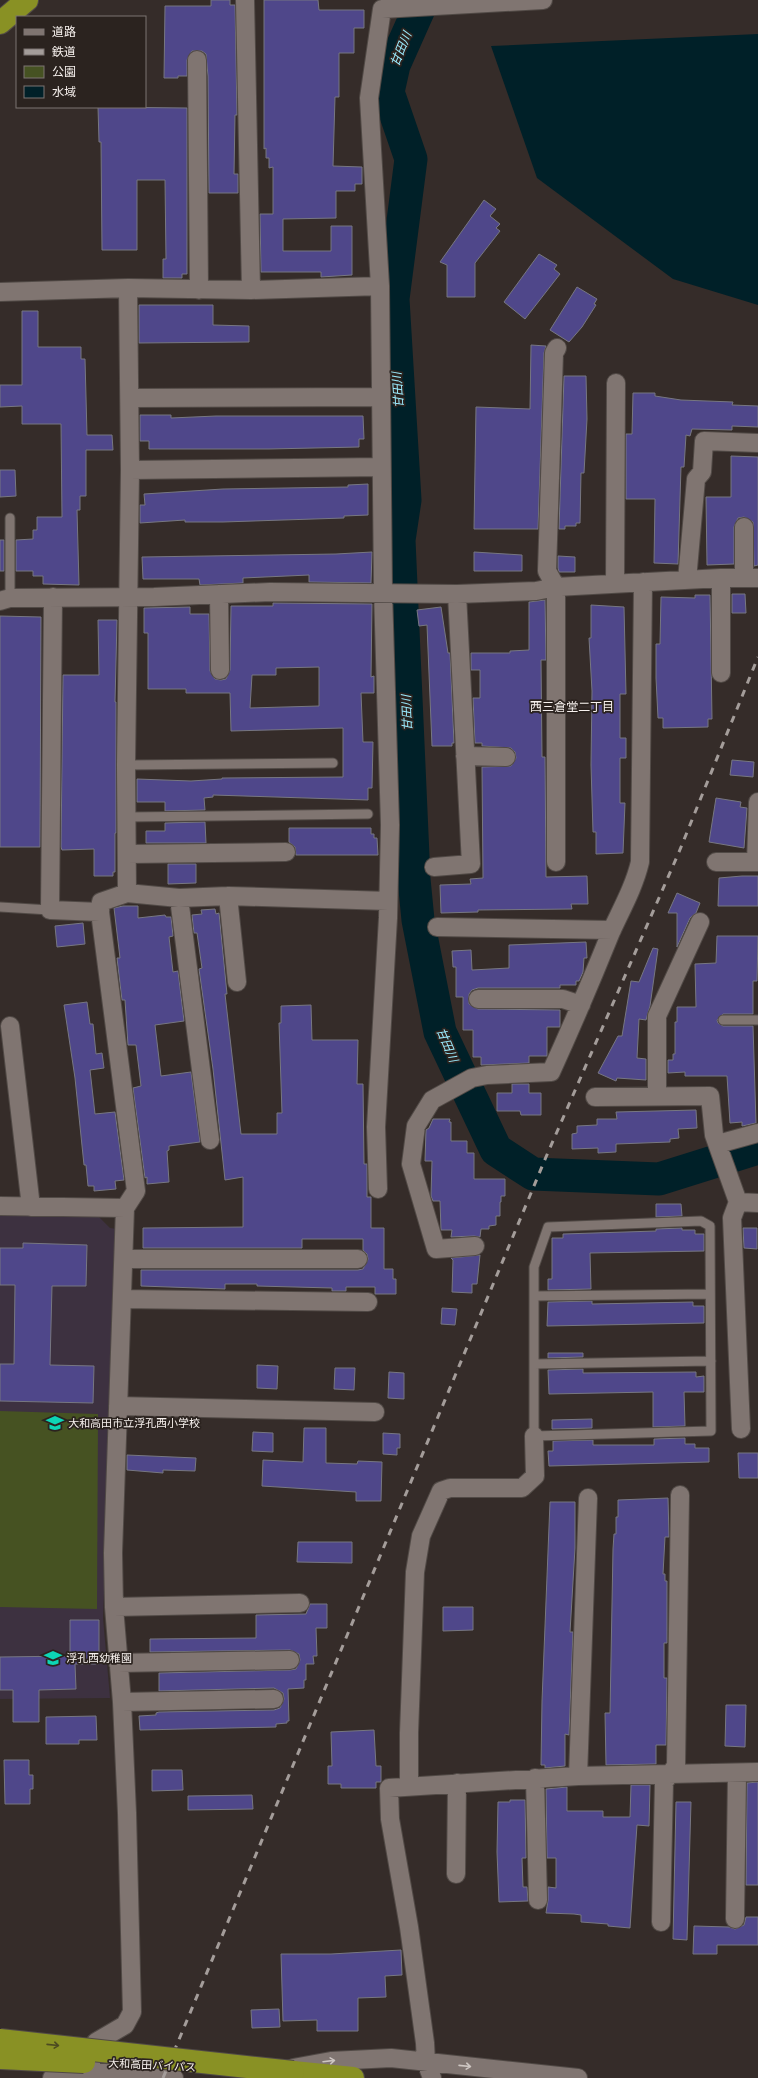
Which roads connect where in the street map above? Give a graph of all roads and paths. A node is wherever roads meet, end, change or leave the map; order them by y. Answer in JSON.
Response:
{"nodes":[{"id":1,"x":27,"y":0,"type":"edge"},
{"id":2,"x":245,"y":0,"type":"edge"},
{"id":3,"x":543,"y":0,"type":"edge"},
{"id":4,"x":432,"y":3,"type":"edge"},
{"id":5,"x":0,"y":23,"type":"edge"},
{"id":6,"x":197,"y":60,"type":"dead end"},
{"id":7,"x":380,"y":286,"type":"junction"},
{"id":8,"x":128,"y":288,"type":"junction"},
{"id":9,"x":199,"y":290,"type":"junction"},
{"id":10,"x":251,"y":290,"type":"junction"},
{"id":11,"x":0,"y":292,"type":"edge"},
{"id":12,"x":557,"y":348,"type":"dead end"},
{"id":13,"x":616,"y":383,"type":"dead end"},
{"id":14,"x":379,"y":397,"type":"junction"},
{"id":15,"x":130,"y":398,"type":"junction"},
{"id":16,"x":758,"y":443,"type":"edge"},
{"id":17,"x":381,"y":467,"type":"junction"},
{"id":18,"x":130,"y":470,"type":"junction"},
{"id":19,"x":10,"y":518,"type":"dead end"},
{"id":20,"x":744,"y":527,"type":"dead end"},
{"id":21,"x":720,"y":578,"type":"junction"},
{"id":22,"x":751,"y":578,"type":"edge"},
{"id":23,"x":687,"y":580,"type":"junction"},
{"id":24,"x":643,"y":582,"type":"junction"},
{"id":25,"x":615,"y":584,"type":"junction"},
{"id":26,"x":556,"y":587,"type":"junction"},
{"id":27,"x":383,"y":592,"type":"junction"},
{"id":28,"x":218,"y":594,"type":"junction"},
{"id":29,"x":457,"y":594,"type":"junction"},
{"id":30,"x":53,"y":598,"type":"junction"},
{"id":31,"x":129,"y":598,"type":"junction"},
{"id":32,"x":5,"y":599,"type":"edge"},
{"id":33,"x":220,"y":670,"type":"dead end"},
{"id":34,"x":721,"y":673,"type":"dead end"},
{"id":35,"x":465,"y":756,"type":"junction"},
{"id":36,"x":506,"y":757,"type":"dead end"},
{"id":37,"x":333,"y":763,"type":"dead end"},
{"id":38,"x":126,"y":765,"type":"junction"},
{"id":39,"x":758,"y":802,"type":"edge"},
{"id":40,"x":368,"y":814,"type":"dead end"},
{"id":41,"x":127,"y":817,"type":"junction"},
{"id":42,"x":286,"y":852,"type":"dead end"},
{"id":43,"x":127,"y":854,"type":"junction"},
{"id":44,"x":556,"y":862,"type":"dead end"},
{"id":45,"x":716,"y":862,"type":"dead end"},
{"id":46,"x":757,"y":862,"type":"edge"},
{"id":47,"x":434,"y":867,"type":"dead end"},
{"id":48,"x":127,"y":893,"type":"junction"},
{"id":49,"x":228,"y":896,"type":"junction"},
{"id":50,"x":179,"y":898,"type":"junction"},
{"id":51,"x":388,"y":900,"type":"junction"},
{"id":52,"x":0,"y":907,"type":"edge"},
{"id":53,"x":50,"y":910,"type":"junction"},
{"id":54,"x":100,"y":912,"type":"junction"},
{"id":55,"x":700,"y":922,"type":"dead end"},
{"id":56,"x":438,"y":927,"type":"dead end"},
{"id":57,"x":612,"y":930,"type":"junction"},
{"id":58,"x":237,"y":982,"type":"dead end"},
{"id":59,"x":478,"y":998,"type":"dead end"},
{"id":60,"x":582,"y":1005,"type":"junction"},
{"id":61,"x":723,"y":1020,"type":"dead end"},
{"id":62,"x":758,"y":1020,"type":"edge"},
{"id":63,"x":10,"y":1026,"type":"dead end"},
{"id":64,"x":657,"y":1096,"type":"junction"},
{"id":65,"x":595,"y":1097,"type":"dead end"},
{"id":66,"x":758,"y":1133,"type":"edge"},
{"id":67,"x":210,"y":1140,"type":"dead end"},
{"id":68,"x":718,"y":1144,"type":"junction"},
{"id":69,"x":378,"y":1189,"type":"dead end"},
{"id":70,"x":738,"y":1202,"type":"junction"},
{"id":71,"x":758,"y":1203,"type":"edge"},
{"id":72,"x":0,"y":1206,"type":"edge"},
{"id":73,"x":31,"y":1207,"type":"junction"},
{"id":74,"x":125,"y":1208,"type":"junction"},
{"id":75,"x":475,"y":1246,"type":"dead end"},
{"id":76,"x":124,"y":1259,"type":"junction"},
{"id":77,"x":358,"y":1259,"type":"dead end"},
{"id":78,"x":710,"y":1294,"type":"junction"},
{"id":79,"x":534,"y":1296,"type":"junction"},
{"id":80,"x":122,"y":1299,"type":"junction"},
{"id":81,"x":368,"y":1302,"type":"dead end"},
{"id":82,"x":711,"y":1361,"type":"junction"},
{"id":83,"x":534,"y":1364,"type":"junction"},
{"id":84,"x":118,"y":1406,"type":"junction"},
{"id":85,"x":374,"y":1412,"type":"dead end"},
{"id":86,"x":740,"y":1428,"type":"dead end"},
{"id":87,"x":534,"y":1436,"type":"junction"},
{"id":88,"x":680,"y":1495,"type":"dead end"},
{"id":89,"x":588,"y":1498,"type":"dead end"},
{"id":90,"x":300,"y":1603,"type":"dead end"},
{"id":91,"x":114,"y":1607,"type":"junction"},
{"id":92,"x":290,"y":1660,"type":"dead end"},
{"id":93,"x":118,"y":1663,"type":"junction"},
{"id":94,"x":274,"y":1699,"type":"dead end"},
{"id":95,"x":122,"y":1702,"type":"junction"},
{"id":96,"x":758,"y":1772,"type":"edge"},
{"id":97,"x":737,"y":1774,"type":"junction"},
{"id":98,"x":668,"y":1775,"type":"junction"},
{"id":99,"x":578,"y":1776,"type":"junction"},
{"id":100,"x":535,"y":1778,"type":"junction"},
{"id":101,"x":457,"y":1783,"type":"junction"},
{"id":102,"x":410,"y":1786,"type":"junction"},
{"id":103,"x":456,"y":1874,"type":"dead end"},
{"id":104,"x":538,"y":1900,"type":"dead end"},
{"id":105,"x":734,"y":1919,"type":"dead end"},
{"id":106,"x":661,"y":1922,"type":"dead end"},
{"id":107,"x":0,"y":2040,"type":"edge"},
{"id":108,"x":0,"y":2058,"type":"edge"},
{"id":109,"x":429,"y":2070,"type":"edge"},
{"id":110,"x":91,"y":2072,"type":"junction"},
{"id":111,"x":293,"y":2072,"type":"junction"},
{"id":112,"x":52,"y":2078,"type":"edge"},
{"id":113,"x":174,"y":2078,"type":"edge"},
{"id":114,"x":264,"y":2078,"type":"edge"},
{"id":115,"x":352,"y":2078,"type":"edge"},
{"id":116,"x":578,"y":2078,"type":"edge"}],
"edges":[{"from":1,"to":5,"type":"highway"},
{"from":2,"to":10,"type":"street"},
{"from":3,"to":4,"type":"street"},
{"from":4,"to":7,"type":"street"},
{"from":6,"to":9,"type":"street"},
{"from":7,"to":10,"type":"street"},
{"from":7,"to":14,"type":"street"},
{"from":8,"to":9,"type":"street"},
{"from":8,"to":11,"type":"street"},
{"from":8,"to":15,"type":"street"},
{"from":9,"to":10,"type":"street"},
{"from":12,"to":26,"type":"street"},
{"from":13,"to":25,"type":"street"},
{"from":14,"to":15,"type":"street"},
{"from":14,"to":17,"type":"street"},
{"from":15,"to":18,"type":"street"},
{"from":16,"to":23,"type":"street"},
{"from":17,"to":18,"type":"street"},
{"from":17,"to":27,"type":"street"},
{"from":18,"to":31,"type":"street"},
{"from":19,"to":32,"type":"lane"},
{"from":20,"to":22,"type":"street"},
{"from":21,"to":22,"type":"street"},
{"from":21,"to":23,"type":"street"},
{"from":21,"to":34,"type":"street"},
{"from":23,"to":24,"type":"street"},
{"from":24,"to":25,"type":"street"},
{"from":24,"to":57,"type":"street"},
{"from":25,"to":26,"type":"street"},
{"from":26,"to":29,"type":"street"},
{"from":26,"to":44,"type":"street"},
{"from":27,"to":28,"type":"street"},
{"from":27,"to":29,"type":"street"},
{"from":27,"to":51,"type":"street"},
{"from":28,"to":31,"type":"street"},
{"from":28,"to":33,"type":"street"},
{"from":29,"to":35,"type":"street"},
{"from":30,"to":31,"type":"street"},
{"from":30,"to":32,"type":"street"},
{"from":30,"to":53,"type":"street"},
{"from":31,"to":38,"type":"street"},
{"from":35,"to":36,"type":"street"},
{"from":35,"to":47,"type":"street"},
{"from":37,"to":38,"type":"lane"},
{"from":38,"to":41,"type":"street"},
{"from":39,"to":46,"type":"street"},
{"from":40,"to":41,"type":"lane"},
{"from":41,"to":43,"type":"street"},
{"from":42,"to":43,"type":"street"},
{"from":43,"to":48,"type":"street"},
{"from":45,"to":46,"type":"street"},
{"from":48,"to":50,"type":"street"},
{"from":48,"to":54,"type":"street"},
{"from":49,"to":50,"type":"street"},
{"from":49,"to":51,"type":"street"},
{"from":49,"to":58,"type":"street"},
{"from":50,"to":67,"type":"street"},
{"from":51,"to":69,"type":"street"},
{"from":52,"to":53,"type":"lane"},
{"from":53,"to":54,"type":"street"},
{"from":54,"to":74,"type":"street"},
{"from":55,"to":64,"type":"street"},
{"from":56,"to":57,"type":"street"},
{"from":57,"to":60,"type":"street"},
{"from":59,"to":60,"type":"street"},
{"from":60,"to":75,"type":"street"},
{"from":61,"to":62,"type":"lane"},
{"from":63,"to":73,"type":"street"},
{"from":64,"to":65,"type":"street"},
{"from":64,"to":68,"type":"street"},
{"from":66,"to":68,"type":"street"},
{"from":68,"to":70,"type":"street"},
{"from":70,"to":71,"type":"street"},
{"from":70,"to":86,"type":"street"},
{"from":72,"to":73,"type":"street"},
{"from":73,"to":74,"type":"street"},
{"from":74,"to":76,"type":"street"},
{"from":76,"to":77,"type":"street"},
{"from":76,"to":80,"type":"street"},
{"from":78,"to":79,"type":"lane"},
{"from":78,"to":79,"type":"lane"},
{"from":78,"to":82,"type":"lane"},
{"from":79,"to":83,"type":"lane"},
{"from":80,"to":81,"type":"street"},
{"from":80,"to":84,"type":"street"},
{"from":82,"to":83,"type":"lane"},
{"from":82,"to":87,"type":"lane"},
{"from":83,"to":87,"type":"lane"},
{"from":84,"to":85,"type":"street"},
{"from":84,"to":91,"type":"street"},
{"from":87,"to":102,"type":"street"},
{"from":88,"to":98,"type":"street"},
{"from":89,"to":99,"type":"street"},
{"from":90,"to":91,"type":"street"},
{"from":91,"to":93,"type":"street"},
{"from":92,"to":93,"type":"street"},
{"from":93,"to":95,"type":"street"},
{"from":94,"to":95,"type":"street"},
{"from":95,"to":110,"type":"street"},
{"from":96,"to":97,"type":"street"},
{"from":97,"to":98,"type":"street"},
{"from":97,"to":105,"type":"street"},
{"from":98,"to":99,"type":"street"},
{"from":98,"to":106,"type":"street"},
{"from":99,"to":100,"type":"street"},
{"from":100,"to":101,"type":"street"},
{"from":100,"to":104,"type":"street"},
{"from":101,"to":102,"type":"street"},
{"from":101,"to":103,"type":"street"},
{"from":102,"to":109,"type":"street"},
{"from":107,"to":110,"type":"street"},
{"from":107,"to":111,"type":"highway","one_way":true,"bridge":true},
{"from":108,"to":111,"type":"highway","name":"大和高田バイパス","bridge":true},
{"from":114,"to":109,"type":"street","one_way":true},
{"from":109,"to":116,"type":"street","one_way":true},
{"from":110,"to":112,"type":"street"},
{"from":110,"to":113,"type":"street"},
{"from":111,"to":115,"type":"highway","name":"大和高田バイパス"}]}
